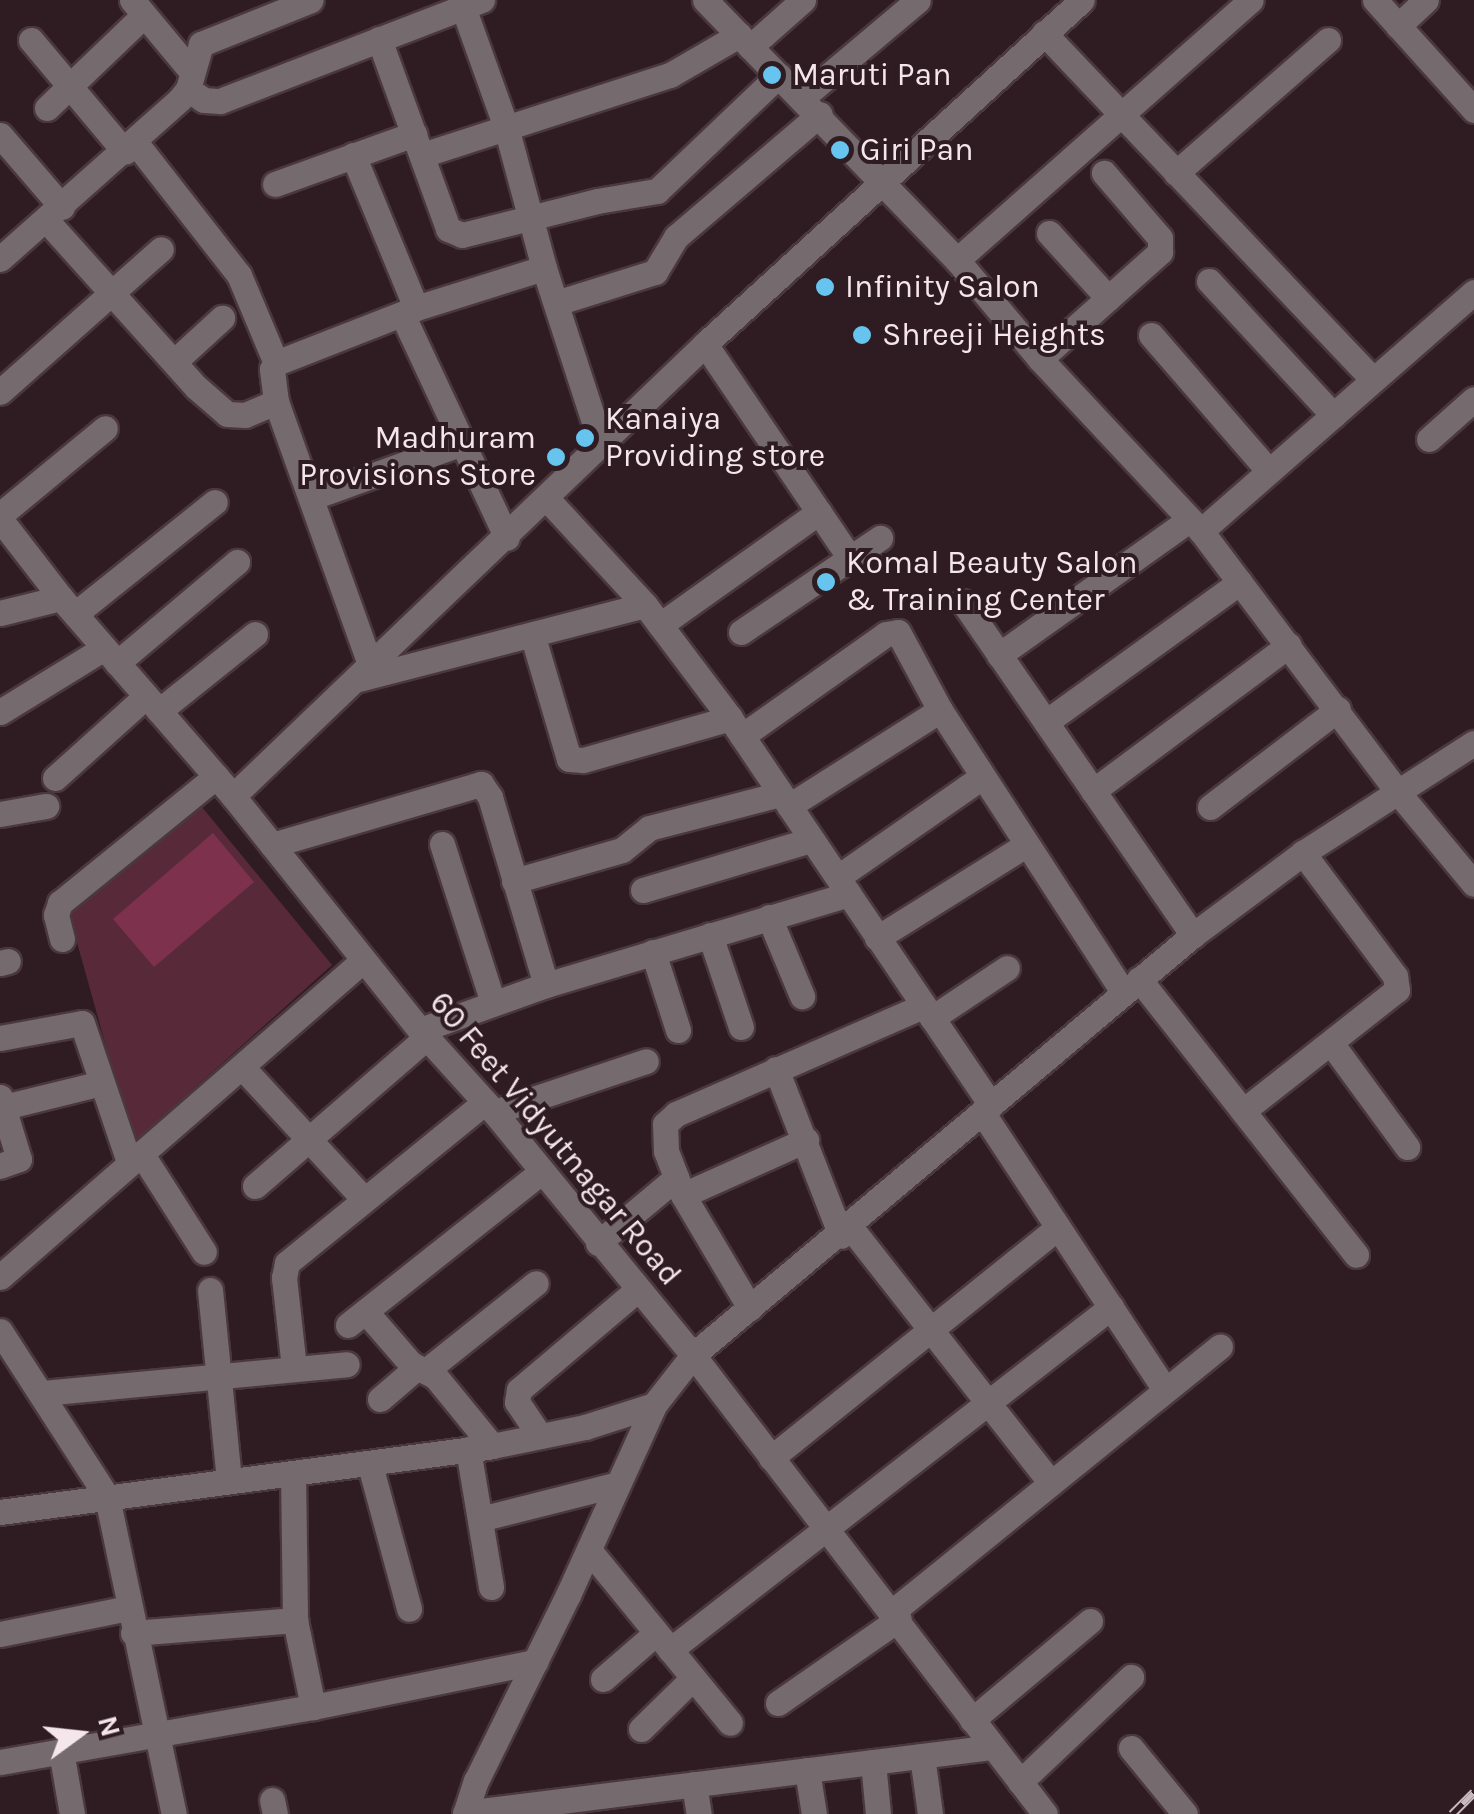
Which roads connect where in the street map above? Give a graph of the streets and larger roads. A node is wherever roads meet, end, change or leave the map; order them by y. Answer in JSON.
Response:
{"nodes":[{"id":1,"x":310,"y":0,"type":"edge"},
{"id":2,"x":705,"y":0,"type":"edge"},
{"id":3,"x":803,"y":0,"type":"edge"},
{"id":4,"x":918,"y":0,"type":"edge"},
{"id":5,"x":1251,"y":0,"type":"edge"},
{"id":6,"x":1375,"y":0,"type":"edge"},
{"id":7,"x":1426,"y":0,"type":"edge"},
{"id":8,"x":1071,"y":3,"type":"edge"},
{"id":9,"x":472,"y":4,"type":"edge"},
{"id":10,"x":137,"y":8,"type":"edge"},
{"id":11,"x":1398,"y":26,"type":"junction"},
{"id":12,"x":1044,"y":33,"type":"junction"},
{"id":13,"x":379,"y":38,"type":"junction"},
{"id":14,"x":30,"y":40,"type":"dead end"},
{"id":15,"x":1328,"y":40,"type":"dead end"},
{"id":16,"x":745,"y":41,"type":"junction"},
{"id":17,"x":779,"y":75,"type":"junction"},
{"id":18,"x":190,"y":80,"type":"junction"},
{"id":19,"x":69,"y":87,"type":"junction"},
{"id":20,"x":1470,"y":96,"type":"edge"},
{"id":21,"x":811,"y":106,"type":"junction"},
{"id":22,"x":47,"y":108,"type":"dead end"},
{"id":23,"x":1121,"y":115,"type":"junction"},
{"id":24,"x":506,"y":127,"type":"junction"},
{"id":25,"x":0,"y":135,"type":"edge"},
{"id":26,"x":418,"y":144,"type":"junction"},
{"id":27,"x":130,"y":147,"type":"junction"},
{"id":28,"x":353,"y":156,"type":"junction"},
{"id":29,"x":1104,"y":173,"type":"dead end"},
{"id":30,"x":1176,"y":173,"type":"junction"},
{"id":31,"x":883,"y":182,"type":"junction"},
{"id":32,"x":275,"y":184,"type":"dead end"},
{"id":33,"x":54,"y":214,"type":"junction"},
{"id":34,"x":532,"y":217,"type":"junction"},
{"id":35,"x":1049,"y":233,"type":"dead end"},
{"id":36,"x":161,"y":248,"type":"dead end"},
{"id":37,"x":0,"y":259,"type":"edge"},
{"id":38,"x":958,"y":260,"type":"junction"},
{"id":39,"x":544,"y":268,"type":"junction"},
{"id":40,"x":1209,"y":281,"type":"dead end"},
{"id":41,"x":112,"y":292,"type":"junction"},
{"id":42,"x":1474,"y":292,"type":"edge"},
{"id":43,"x":1108,"y":298,"type":"junction"},
{"id":44,"x":556,"y":303,"type":"junction"},
{"id":45,"x":409,"y":311,"type":"junction"},
{"id":46,"x":222,"y":318,"type":"dead end"},
{"id":47,"x":1151,"y":335,"type":"dead end"},
{"id":48,"x":706,"y":344,"type":"junction"},
{"id":49,"x":1040,"y":358,"type":"junction"},
{"id":50,"x":175,"y":361,"type":"junction"},
{"id":51,"x":276,"y":362,"type":"junction"},
{"id":52,"x":1373,"y":380,"type":"junction"},
{"id":53,"x":0,"y":392,"type":"edge"},
{"id":54,"x":1474,"y":399,"type":"edge"},
{"id":55,"x":276,"y":402,"type":"junction"},
{"id":56,"x":1333,"y":415,"type":"junction"},
{"id":57,"x":105,"y":428,"type":"dead end"},
{"id":58,"x":1430,"y":440,"type":"dead end"},
{"id":59,"x":462,"y":443,"type":"junction"},
{"id":60,"x":602,"y":446,"type":"junction"},
{"id":61,"x":1270,"y":471,"type":"junction"},
{"id":62,"x":313,"y":498,"type":"junction"},
{"id":63,"x":548,"y":500,"type":"junction"},
{"id":64,"x":215,"y":502,"type":"dead end"},
{"id":65,"x":819,"y":512,"type":"junction"},
{"id":66,"x":0,"y":517,"type":"edge"},
{"id":67,"x":1195,"y":526,"type":"junction"},
{"id":68,"x":507,"y":538,"type":"junction"},
{"id":69,"x":880,"y":538,"type":"dead end"},
{"id":70,"x":850,"y":558,"type":"junction"},
{"id":71,"x":237,"y":562,"type":"dead end"},
{"id":72,"x":1240,"y":582,"type":"junction"},
{"id":73,"x":962,"y":602,"type":"dead end"},
{"id":74,"x":68,"y":606,"type":"junction"},
{"id":75,"x":0,"y":613,"type":"edge"},
{"id":76,"x":652,"y":615,"type":"junction"},
{"id":77,"x":742,"y":632,"type":"dead end"},
{"id":78,"x":255,"y":634,"type":"dead end"},
{"id":79,"x":533,"y":637,"type":"junction"},
{"id":80,"x":1289,"y":646,"type":"junction"},
{"id":81,"x":999,"y":654,"type":"junction"},
{"id":82,"x":111,"y":655,"type":"junction"},
{"id":83,"x":365,"y":673,"type":"junction"},
{"id":84,"x":152,"y":704,"type":"junction"},
{"id":85,"x":1338,"y":709,"type":"junction"},
{"id":86,"x":940,"y":710,"type":"junction"},
{"id":87,"x":0,"y":712,"type":"edge"},
{"id":88,"x":1046,"y":722,"type":"junction"},
{"id":89,"x":736,"y":727,"type":"junction"},
{"id":90,"x":1474,"y":743,"type":"edge"},
{"id":91,"x":216,"y":776,"type":"junction"},
{"id":92,"x":982,"y":777,"type":"junction"},
{"id":93,"x":55,"y":778,"type":"dead end"},
{"id":94,"x":1093,"y":790,"type":"junction"},
{"id":95,"x":1396,"y":790,"type":"junction"},
{"id":96,"x":234,"y":796,"type":"junction"},
{"id":97,"x":785,"y":800,"type":"junction"},
{"id":98,"x":46,"y":806,"type":"dead end"},
{"id":99,"x":1210,"y":807,"type":"dead end"},
{"id":100,"x":0,"y":814,"type":"edge"},
{"id":101,"x":811,"y":840,"type":"junction"},
{"id":102,"x":442,"y":844,"type":"dead end"},
{"id":103,"x":272,"y":845,"type":"junction"},
{"id":104,"x":1026,"y":845,"type":"junction"},
{"id":105,"x":1303,"y":853,"type":"junction"},
{"id":106,"x":1472,"y":876,"type":"edge"},
{"id":107,"x":514,"y":881,"type":"junction"},
{"id":108,"x":843,"y":886,"type":"junction"},
{"id":109,"x":643,"y":890,"type":"dead end"},
{"id":110,"x":769,"y":918,"type":"junction"},
{"id":111,"x":710,"y":934,"type":"junction"},
{"id":112,"x":1193,"y":934,"type":"junction"},
{"id":113,"x":878,"y":938,"type":"junction"},
{"id":114,"x":62,"y":939,"type":"dead end"},
{"id":115,"x":652,"y":952,"type":"junction"},
{"id":116,"x":363,"y":960,"type":"junction"},
{"id":117,"x":1007,"y":968,"type":"dead end"},
{"id":118,"x":546,"y":985,"type":"junction"},
{"id":119,"x":1131,"y":985,"type":"junction"},
{"id":120,"x":802,"y":996,"type":"dead end"},
{"id":121,"x":493,"y":1003,"type":"junction"},
{"id":122,"x":928,"y":1012,"type":"junction"},
{"id":123,"x":741,"y":1027,"type":"dead end"},
{"id":124,"x":678,"y":1030,"type":"dead end"},
{"id":125,"x":424,"y":1033,"type":"junction"},
{"id":126,"x":0,"y":1038,"type":"edge"},
{"id":127,"x":1331,"y":1043,"type":"junction"},
{"id":128,"x":646,"y":1061,"type":"dead end"},
{"id":129,"x":242,"y":1068,"type":"junction"},
{"id":130,"x":776,"y":1069,"type":"junction"},
{"id":131,"x":102,"y":1083,"type":"junction"},
{"id":132,"x":1,"y":1104,"type":"edge"},
{"id":133,"x":489,"y":1107,"type":"junction"},
{"id":134,"x":987,"y":1108,"type":"junction"},
{"id":135,"x":1243,"y":1111,"type":"junction"},
{"id":136,"x":806,"y":1140,"type":"junction"},
{"id":137,"x":310,"y":1141,"type":"junction"},
{"id":138,"x":1408,"y":1147,"type":"dead end"},
{"id":139,"x":135,"y":1158,"type":"junction"},
{"id":140,"x":0,"y":1166,"type":"edge"},
{"id":141,"x":542,"y":1172,"type":"junction"},
{"id":142,"x":255,"y":1186,"type":"dead end"},
{"id":143,"x":679,"y":1186,"type":"junction"},
{"id":144,"x":364,"y":1199,"type":"junction"},
{"id":145,"x":1058,"y":1227,"type":"junction"},
{"id":146,"x":846,"y":1232,"type":"junction"},
{"id":147,"x":598,"y":1243,"type":"junction"},
{"id":148,"x":204,"y":1252,"type":"dead end"},
{"id":149,"x":1356,"y":1255,"type":"dead end"},
{"id":150,"x":0,"y":1277,"type":"edge"},
{"id":151,"x":536,"y":1283,"type":"dead end"},
{"id":152,"x":210,"y":1290,"type":"dead end"},
{"id":153,"x":637,"y":1290,"type":"junction"},
{"id":154,"x":1110,"y":1307,"type":"junction"},
{"id":155,"x":750,"y":1308,"type":"junction"},
{"id":156,"x":930,"y":1328,"type":"junction"},
{"id":157,"x":0,"y":1331,"type":"edge"},
{"id":158,"x":1220,"y":1346,"type":"dead end"},
{"id":159,"x":693,"y":1356,"type":"junction"},
{"id":160,"x":347,"y":1364,"type":"dead end"},
{"id":161,"x":294,"y":1368,"type":"junction"},
{"id":162,"x":422,"y":1369,"type":"junction"},
{"id":163,"x":218,"y":1375,"type":"junction"},
{"id":164,"x":1165,"y":1390,"type":"junction"},
{"id":165,"x":44,"y":1393,"type":"junction"},
{"id":166,"x":380,"y":1399,"type":"dead end"},
{"id":167,"x":989,"y":1402,"type":"junction"},
{"id":168,"x":654,"y":1405,"type":"junction"},
{"id":169,"x":540,"y":1436,"type":"junction"},
{"id":170,"x":480,"y":1448,"type":"junction"},
{"id":171,"x":771,"y":1458,"type":"junction"},
{"id":172,"x":370,"y":1465,"type":"junction"},
{"id":173,"x":294,"y":1473,"type":"junction"},
{"id":174,"x":229,"y":1480,"type":"junction"},
{"id":175,"x":1051,"y":1483,"type":"junction"},
{"id":176,"x":618,"y":1484,"type":"junction"},
{"id":177,"x":107,"y":1496,"type":"junction"},
{"id":178,"x":0,"y":1512,"type":"edge"},
{"id":179,"x":480,"y":1519,"type":"junction"},
{"id":180,"x":826,"y":1529,"type":"junction"},
{"id":181,"x":589,"y":1550,"type":"junction"},
{"id":182,"x":491,"y":1587,"type":"dead end"},
{"id":183,"x":409,"y":1609,"type":"dead end"},
{"id":184,"x":896,"y":1616,"type":"junction"},
{"id":185,"x":130,"y":1620,"type":"junction"},
{"id":186,"x":295,"y":1620,"type":"junction"},
{"id":187,"x":1090,"y":1621,"type":"dead end"},
{"id":188,"x":0,"y":1634,"type":"edge"},
{"id":189,"x":663,"y":1641,"type":"junction"},
{"id":190,"x":535,"y":1662,"type":"junction"},
{"id":191,"x":1130,"y":1677,"type":"dead end"},
{"id":192,"x":692,"y":1678,"type":"junction"},
{"id":193,"x":603,"y":1679,"type":"dead end"},
{"id":194,"x":778,"y":1703,"type":"dead end"},
{"id":195,"x":313,"y":1707,"type":"junction"},
{"id":196,"x":972,"y":1720,"type":"junction"},
{"id":197,"x":730,"y":1724,"type":"dead end"},
{"id":198,"x":641,"y":1729,"type":"dead end"},
{"id":199,"x":157,"y":1735,"type":"junction"},
{"id":200,"x":993,"y":1747,"type":"junction"},
{"id":201,"x":1131,"y":1748,"type":"dead end"},
{"id":202,"x":61,"y":1752,"type":"junction"},
{"id":203,"x":922,"y":1756,"type":"junction"},
{"id":204,"x":0,"y":1762,"type":"edge"},
{"id":205,"x":873,"y":1762,"type":"junction"},
{"id":206,"x":808,"y":1770,"type":"junction"},
{"id":207,"x":1020,"y":1782,"type":"junction"},
{"id":208,"x":694,"y":1784,"type":"junction"},
{"id":209,"x":72,"y":1814,"type":"edge"},
{"id":210,"x":174,"y":1814,"type":"edge"},
{"id":211,"x":465,"y":1814,"type":"edge"},
{"id":212,"x":699,"y":1814,"type":"edge"},
{"id":213,"x":814,"y":1814,"type":"edge"},
{"id":214,"x":878,"y":1814,"type":"edge"},
{"id":215,"x":930,"y":1814,"type":"edge"},
{"id":216,"x":1045,"y":1814,"type":"edge"},
{"id":217,"x":1186,"y":1814,"type":"edge"}],
"edges":[{"from":1,"to":18,"type":"street"},
{"from":2,"to":16,"type":"street"},
{"from":3,"to":16,"type":"street"},
{"from":4,"to":21,"type":"street"},
{"from":5,"to":23,"type":"street"},
{"from":6,"to":11,"type":"street"},
{"from":7,"to":11,"type":"street"},
{"from":8,"to":12,"type":"street"},
{"from":9,"to":13,"type":"street"},
{"from":9,"to":24,"type":"street"},
{"from":10,"to":18,"type":"street"},
{"from":10,"to":19,"type":"street"},
{"from":11,"to":20,"type":"street"},
{"from":12,"to":23,"type":"street"},
{"from":12,"to":31,"type":"street"},
{"from":13,"to":18,"type":"street"},
{"from":13,"to":26,"type":"street"},
{"from":14,"to":19,"type":"street"},
{"from":15,"to":30,"type":"street"},
{"from":16,"to":17,"type":"street"},
{"from":16,"to":24,"type":"street"},
{"from":17,"to":21,"type":"street"},
{"from":17,"to":34,"type":"street"},
{"from":18,"to":27,"type":"street"},
{"from":19,"to":22,"type":"street"},
{"from":19,"to":27,"type":"street"},
{"from":21,"to":31,"type":"street"},
{"from":21,"to":44,"type":"street"},
{"from":23,"to":30,"type":"street"},
{"from":23,"to":38,"type":"street"},
{"from":24,"to":26,"type":"street"},
{"from":24,"to":34,"type":"street"},
{"from":25,"to":33,"type":"street"},
{"from":26,"to":28,"type":"street"},
{"from":26,"to":34,"type":"street"},
{"from":27,"to":33,"type":"street"},
{"from":27,"to":51,"type":"street"},
{"from":28,"to":32,"type":"street"},
{"from":28,"to":45,"type":"street"},
{"from":29,"to":43,"type":"street"},
{"from":30,"to":52,"type":"street"},
{"from":31,"to":38,"type":"street"},
{"from":31,"to":48,"type":"street"},
{"from":33,"to":37,"type":"street"},
{"from":33,"to":41,"type":"street"},
{"from":34,"to":39,"type":"street"},
{"from":35,"to":43,"type":"street"},
{"from":36,"to":41,"type":"street"},
{"from":38,"to":49,"type":"street"},
{"from":39,"to":44,"type":"street"},
{"from":39,"to":45,"type":"street"},
{"from":40,"to":56,"type":"street"},
{"from":41,"to":50,"type":"street"},
{"from":41,"to":53,"type":"street"},
{"from":42,"to":52,"type":"street"},
{"from":43,"to":49,"type":"street"},
{"from":44,"to":60,"type":"street"},
{"from":45,"to":51,"type":"street"},
{"from":45,"to":59,"type":"street"},
{"from":46,"to":50,"type":"street"},
{"from":47,"to":61,"type":"street"},
{"from":48,"to":60,"type":"street"},
{"from":48,"to":65,"type":"street"},
{"from":49,"to":67,"type":"street"},
{"from":50,"to":55,"type":"street"},
{"from":51,"to":55,"type":"street"},
{"from":52,"to":56,"type":"street"},
{"from":54,"to":58,"type":"street"},
{"from":55,"to":62,"type":"street"},
{"from":56,"to":61,"type":"street"},
{"from":57,"to":66,"type":"street"},
{"from":59,"to":62,"type":"street"},
{"from":59,"to":68,"type":"street"},
{"from":60,"to":63,"type":"street"},
{"from":61,"to":67,"type":"street"},
{"from":62,"to":83,"type":"street"},
{"from":63,"to":68,"type":"street"},
{"from":63,"to":76,"type":"street"},
{"from":64,"to":74,"type":"street"},
{"from":65,"to":70,"type":"street"},
{"from":65,"to":76,"type":"street"},
{"from":66,"to":74,"type":"street","name":"60 Feet Vidyutnagar Road"},
{"from":67,"to":72,"type":"street"},
{"from":67,"to":81,"type":"street"},
{"from":68,"to":83,"type":"street"},
{"from":69,"to":70,"type":"street"},
{"from":70,"to":77,"type":"street"},
{"from":71,"to":82,"type":"street"},
{"from":72,"to":80,"type":"street"},
{"from":72,"to":88,"type":"street"},
{"from":73,"to":81,"type":"street"},
{"from":74,"to":75,"type":"street"},
{"from":74,"to":82,"type":"street","name":"60 Feet Vidyutnagar Road"},
{"from":76,"to":79,"type":"street"},
{"from":76,"to":89,"type":"street"},
{"from":78,"to":84,"type":"street"},
{"from":79,"to":83,"type":"street"},
{"from":79,"to":89,"type":"street"},
{"from":80,"to":85,"type":"street"},
{"from":80,"to":94,"type":"street"},
{"from":81,"to":88,"type":"street"},
{"from":82,"to":84,"type":"street","name":"60 Feet Vidyutnagar Road"},
{"from":82,"to":87,"type":"street"},
{"from":83,"to":96,"type":"street"},
{"from":84,"to":91,"type":"street","name":"60 Feet Vidyutnagar Road"},
{"from":84,"to":93,"type":"street"},
{"from":85,"to":95,"type":"street"},
{"from":85,"to":99,"type":"street"},
{"from":86,"to":89,"type":"street"},
{"from":86,"to":92,"type":"street"},
{"from":86,"to":97,"type":"street"},
{"from":88,"to":94,"type":"street"},
{"from":89,"to":97,"type":"street"},
{"from":90,"to":95,"type":"street"},
{"from":91,"to":96,"type":"street","name":"60 Feet Vidyutnagar Road"},
{"from":91,"to":114,"type":"street"},
{"from":92,"to":104,"type":"street"},
{"from":92,"to":108,"type":"street"},
{"from":94,"to":112,"type":"street"},
{"from":95,"to":105,"type":"street"},
{"from":95,"to":106,"type":"street"},
{"from":96,"to":103,"type":"street","name":"60 Feet Vidyutnagar Road"},
{"from":97,"to":101,"type":"street"},
{"from":97,"to":107,"type":"street"},
{"from":98,"to":100,"type":"street"},
{"from":101,"to":108,"type":"street"},
{"from":101,"to":109,"type":"street"},
{"from":102,"to":121,"type":"street"},
{"from":103,"to":107,"type":"street"},
{"from":103,"to":116,"type":"street","name":"60 Feet Vidyutnagar Road"},
{"from":104,"to":113,"type":"street"},
{"from":104,"to":119,"type":"street"},
{"from":105,"to":112,"type":"street"},
{"from":105,"to":127,"type":"street"},
{"from":107,"to":118,"type":"street"},
{"from":108,"to":110,"type":"street"},
{"from":108,"to":113,"type":"street"},
{"from":110,"to":111,"type":"street"},
{"from":110,"to":120,"type":"street"},
{"from":111,"to":115,"type":"street"},
{"from":111,"to":123,"type":"street"},
{"from":112,"to":119,"type":"street"},
{"from":113,"to":122,"type":"street"},
{"from":115,"to":118,"type":"street"},
{"from":115,"to":124,"type":"street"},
{"from":116,"to":125,"type":"street","name":"60 Feet Vidyutnagar Road"},
{"from":116,"to":129,"type":"street"},
{"from":117,"to":122,"type":"street"},
{"from":118,"to":121,"type":"street"},
{"from":119,"to":134,"type":"street"},
{"from":119,"to":135,"type":"street"},
{"from":121,"to":125,"type":"street"},
{"from":122,"to":130,"type":"street"},
{"from":122,"to":134,"type":"street"},
{"from":125,"to":133,"type":"street","name":"60 Feet Vidyutnagar Road"},
{"from":125,"to":137,"type":"street"},
{"from":126,"to":131,"type":"street"},
{"from":127,"to":135,"type":"street"},
{"from":127,"to":138,"type":"street"},
{"from":128,"to":133,"type":"street"},
{"from":129,"to":137,"type":"street"},
{"from":129,"to":139,"type":"street"},
{"from":130,"to":136,"type":"street"},
{"from":130,"to":143,"type":"street"},
{"from":131,"to":132,"type":"street"},
{"from":131,"to":139,"type":"street"},
{"from":132,"to":140,"type":"street"},
{"from":133,"to":141,"type":"street","name":"60 Feet Vidyutnagar Road"},
{"from":133,"to":144,"type":"street"},
{"from":134,"to":145,"type":"street"},
{"from":134,"to":146,"type":"street"},
{"from":135,"to":149,"type":"street"},
{"from":136,"to":143,"type":"street"},
{"from":136,"to":146,"type":"street"},
{"from":137,"to":142,"type":"street"},
{"from":137,"to":144,"type":"street"},
{"from":139,"to":148,"type":"street"},
{"from":139,"to":150,"type":"street"},
{"from":141,"to":147,"type":"street","name":"60 Feet Vidyutnagar Road"},
{"from":141,"to":162,"type":"street"},
{"from":143,"to":147,"type":"street"},
{"from":143,"to":155,"type":"street"},
{"from":144,"to":161,"type":"street"},
{"from":145,"to":154,"type":"street"},
{"from":145,"to":156,"type":"street"},
{"from":146,"to":155,"type":"street"},
{"from":146,"to":156,"type":"street"},
{"from":147,"to":153,"type":"street","name":"60 Feet Vidyutnagar Road"},
{"from":151,"to":162,"type":"street"},
{"from":152,"to":163,"type":"street"},
{"from":153,"to":159,"type":"street","name":"60 Feet Vidyutnagar Road"},
{"from":153,"to":169,"type":"street"},
{"from":154,"to":164,"type":"street"},
{"from":154,"to":167,"type":"street"},
{"from":155,"to":159,"type":"street"},
{"from":156,"to":167,"type":"street"},
{"from":156,"to":171,"type":"street"},
{"from":157,"to":165,"type":"street"},
{"from":158,"to":164,"type":"street"},
{"from":159,"to":168,"type":"street"},
{"from":159,"to":171,"type":"street","name":"60 Feet Vidyutnagar Road"},
{"from":160,"to":161,"type":"street"},
{"from":161,"to":163,"type":"street"},
{"from":162,"to":166,"type":"street"},
{"from":162,"to":170,"type":"street"},
{"from":163,"to":165,"type":"street"},
{"from":163,"to":174,"type":"street"},
{"from":164,"to":175,"type":"street"},
{"from":165,"to":177,"type":"street"},
{"from":167,"to":175,"type":"street"},
{"from":167,"to":180,"type":"street"},
{"from":168,"to":169,"type":"street"},
{"from":168,"to":176,"type":"street"},
{"from":169,"to":170,"type":"street"},
{"from":170,"to":172,"type":"street"},
{"from":170,"to":179,"type":"street"},
{"from":171,"to":180,"type":"street","name":"60 Feet Vidyutnagar Road"},
{"from":172,"to":173,"type":"street"},
{"from":172,"to":183,"type":"street"},
{"from":173,"to":174,"type":"street"},
{"from":173,"to":186,"type":"street"},
{"from":174,"to":177,"type":"street"},
{"from":175,"to":184,"type":"street"},
{"from":176,"to":179,"type":"street"},
{"from":176,"to":181,"type":"street"},
{"from":177,"to":178,"type":"street"},
{"from":177,"to":185,"type":"street"},
{"from":179,"to":182,"type":"street"},
{"from":180,"to":184,"type":"street","name":"60 Feet Vidyutnagar Road"},
{"from":180,"to":189,"type":"street"},
{"from":181,"to":189,"type":"street"},
{"from":181,"to":190,"type":"street"},
{"from":184,"to":194,"type":"street"},
{"from":184,"to":196,"type":"street","name":"60 Feet Vidyutnagar Road"},
{"from":185,"to":186,"type":"street"},
{"from":185,"to":188,"type":"street"},
{"from":185,"to":199,"type":"street"},
{"from":186,"to":195,"type":"street"},
{"from":187,"to":196,"type":"street"},
{"from":189,"to":192,"type":"street"},
{"from":189,"to":193,"type":"street"},
{"from":190,"to":195,"type":"street"},
{"from":190,"to":211,"type":"street"},
{"from":191,"to":207,"type":"street"},
{"from":192,"to":197,"type":"street"},
{"from":192,"to":198,"type":"street"},
{"from":195,"to":199,"type":"street"},
{"from":196,"to":200,"type":"street","name":"60 Feet Vidyutnagar Road"},
{"from":199,"to":202,"type":"street"},
{"from":199,"to":210,"type":"street"},
{"from":200,"to":203,"type":"street"},
{"from":200,"to":207,"type":"street","name":"60 Feet Vidyutnagar Road"},
{"from":201,"to":217,"type":"street"},
{"from":202,"to":204,"type":"street"},
{"from":202,"to":209,"type":"street"},
{"from":203,"to":205,"type":"street"},
{"from":203,"to":215,"type":"street"},
{"from":205,"to":206,"type":"street"},
{"from":205,"to":214,"type":"street"},
{"from":206,"to":208,"type":"street"},
{"from":206,"to":213,"type":"street"},
{"from":207,"to":216,"type":"street","name":"60 Feet Vidyutnagar Road"},
{"from":208,"to":211,"type":"street"},
{"from":208,"to":212,"type":"street"}]}
